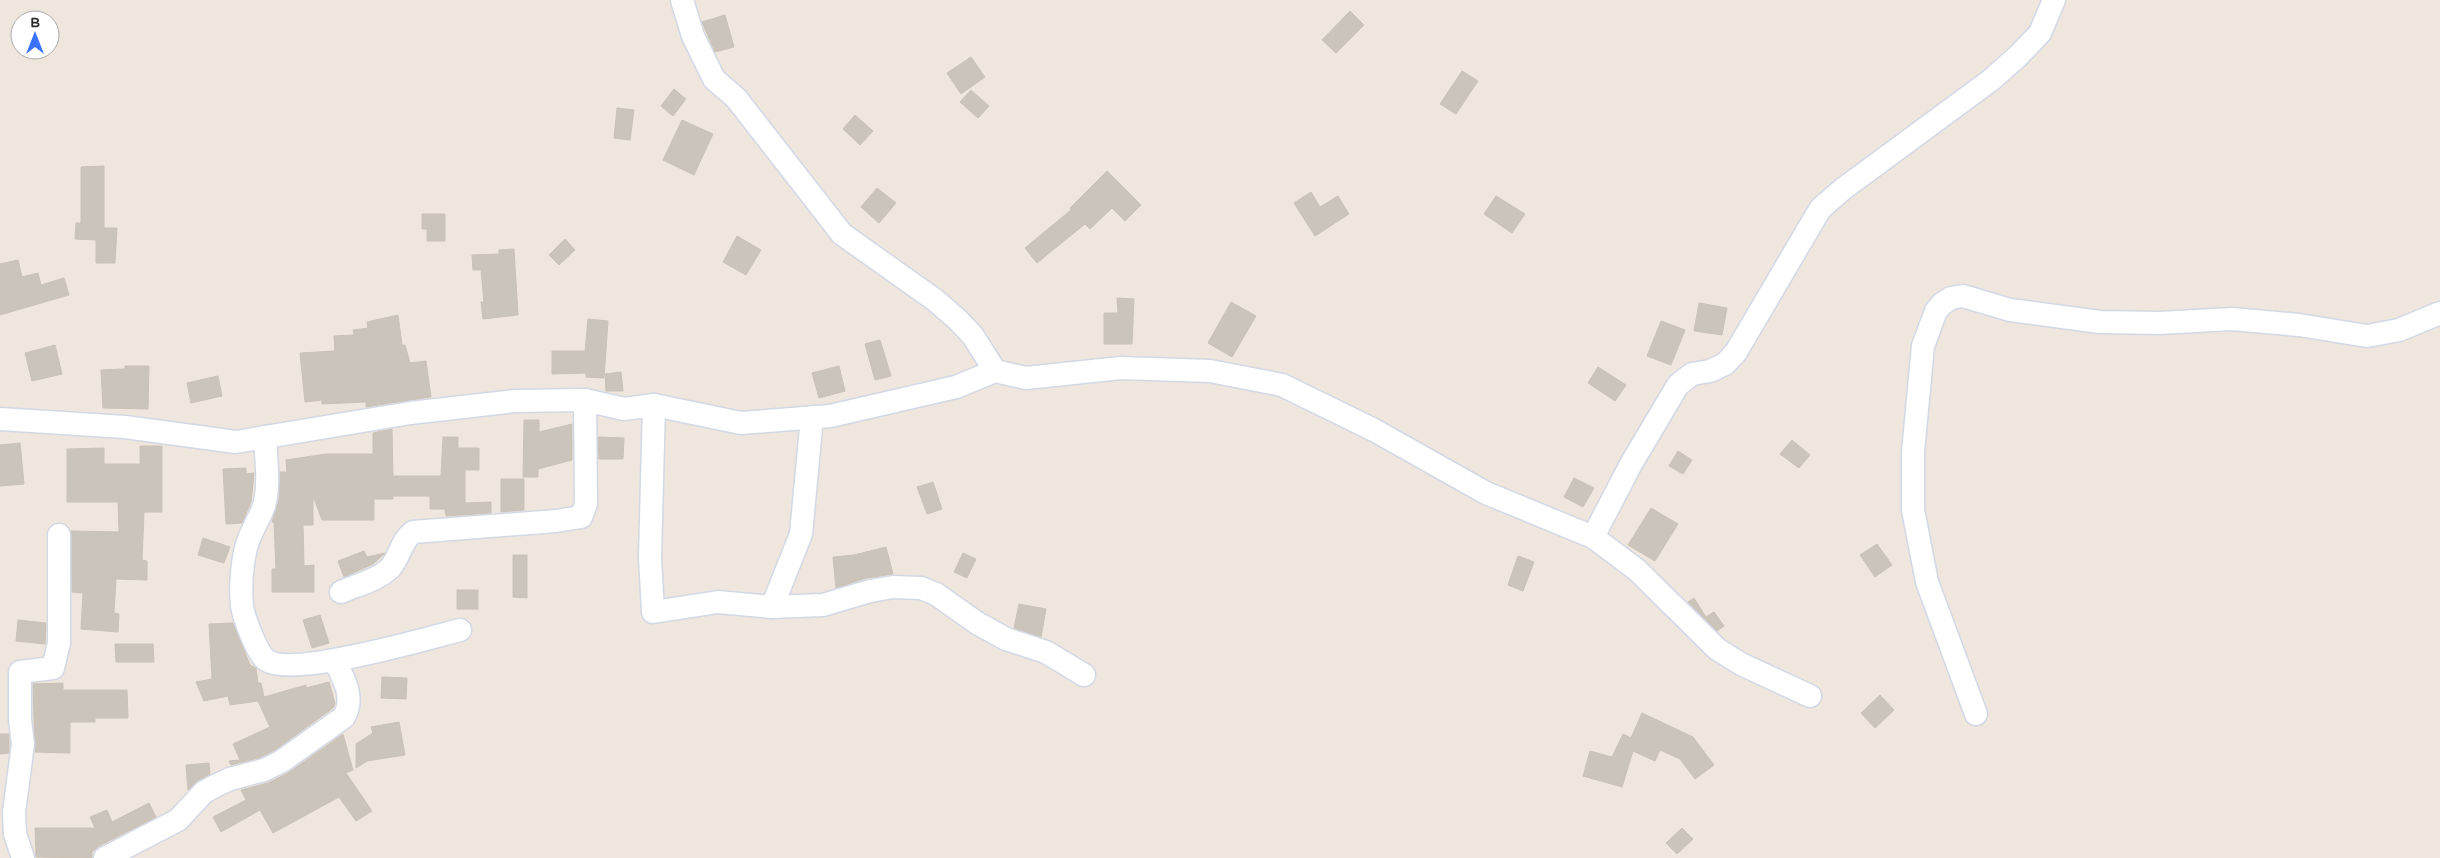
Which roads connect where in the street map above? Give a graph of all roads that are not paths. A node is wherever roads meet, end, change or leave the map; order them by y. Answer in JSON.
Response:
{"nodes":[{"id":1,"x":682,"y":0,"type":"edge"},
{"id":2,"x":2054,"y":0,"type":"edge"},
{"id":3,"x":2440,"y":313,"type":"edge"},
{"id":4,"x":995,"y":371,"type":"junction"},
{"id":5,"x":585,"y":400,"type":"junction"},
{"id":6,"x":654,"y":405,"type":"junction"},
{"id":7,"x":812,"y":417,"type":"junction"},
{"id":8,"x":0,"y":419,"type":"edge"},
{"id":9,"x":265,"y":437,"type":"junction"},
{"id":10,"x":59,"y":535,"type":"dead end"},
{"id":11,"x":1593,"y":537,"type":"junction"},
{"id":12,"x":341,"y":592,"type":"dead end"},
{"id":13,"x":772,"y":606,"type":"junction"},
{"id":14,"x":460,"y":630,"type":"dead end"},
{"id":15,"x":335,"y":661,"type":"junction"},
{"id":16,"x":1084,"y":675,"type":"dead end"},
{"id":17,"x":1810,"y":696,"type":"dead end"},
{"id":18,"x":1976,"y":714,"type":"dead end"},
{"id":19,"x":7,"y":811,"type":"edge"},
{"id":20,"x":23,"y":858,"type":"edge"},
{"id":21,"x":105,"y":858,"type":"edge"}],
"edges":[{"from":1,"to":4,"type":"street"},
{"from":2,"to":11,"type":"street"},
{"from":3,"to":18,"type":"street"},
{"from":4,"to":7,"type":"street"},
{"from":4,"to":11,"type":"street"},
{"from":5,"to":6,"type":"street"},
{"from":5,"to":9,"type":"street"},
{"from":5,"to":12,"type":"street"},
{"from":6,"to":7,"type":"street"},
{"from":6,"to":13,"type":"street"},
{"from":7,"to":13,"type":"street"},
{"from":8,"to":9,"type":"street"},
{"from":9,"to":15,"type":"street"},
{"from":10,"to":19,"type":"street"},
{"from":11,"to":17,"type":"street"},
{"from":13,"to":16,"type":"street"},
{"from":14,"to":15,"type":"street"},
{"from":15,"to":21,"type":"street"},
{"from":19,"to":20,"type":"street"}]}
